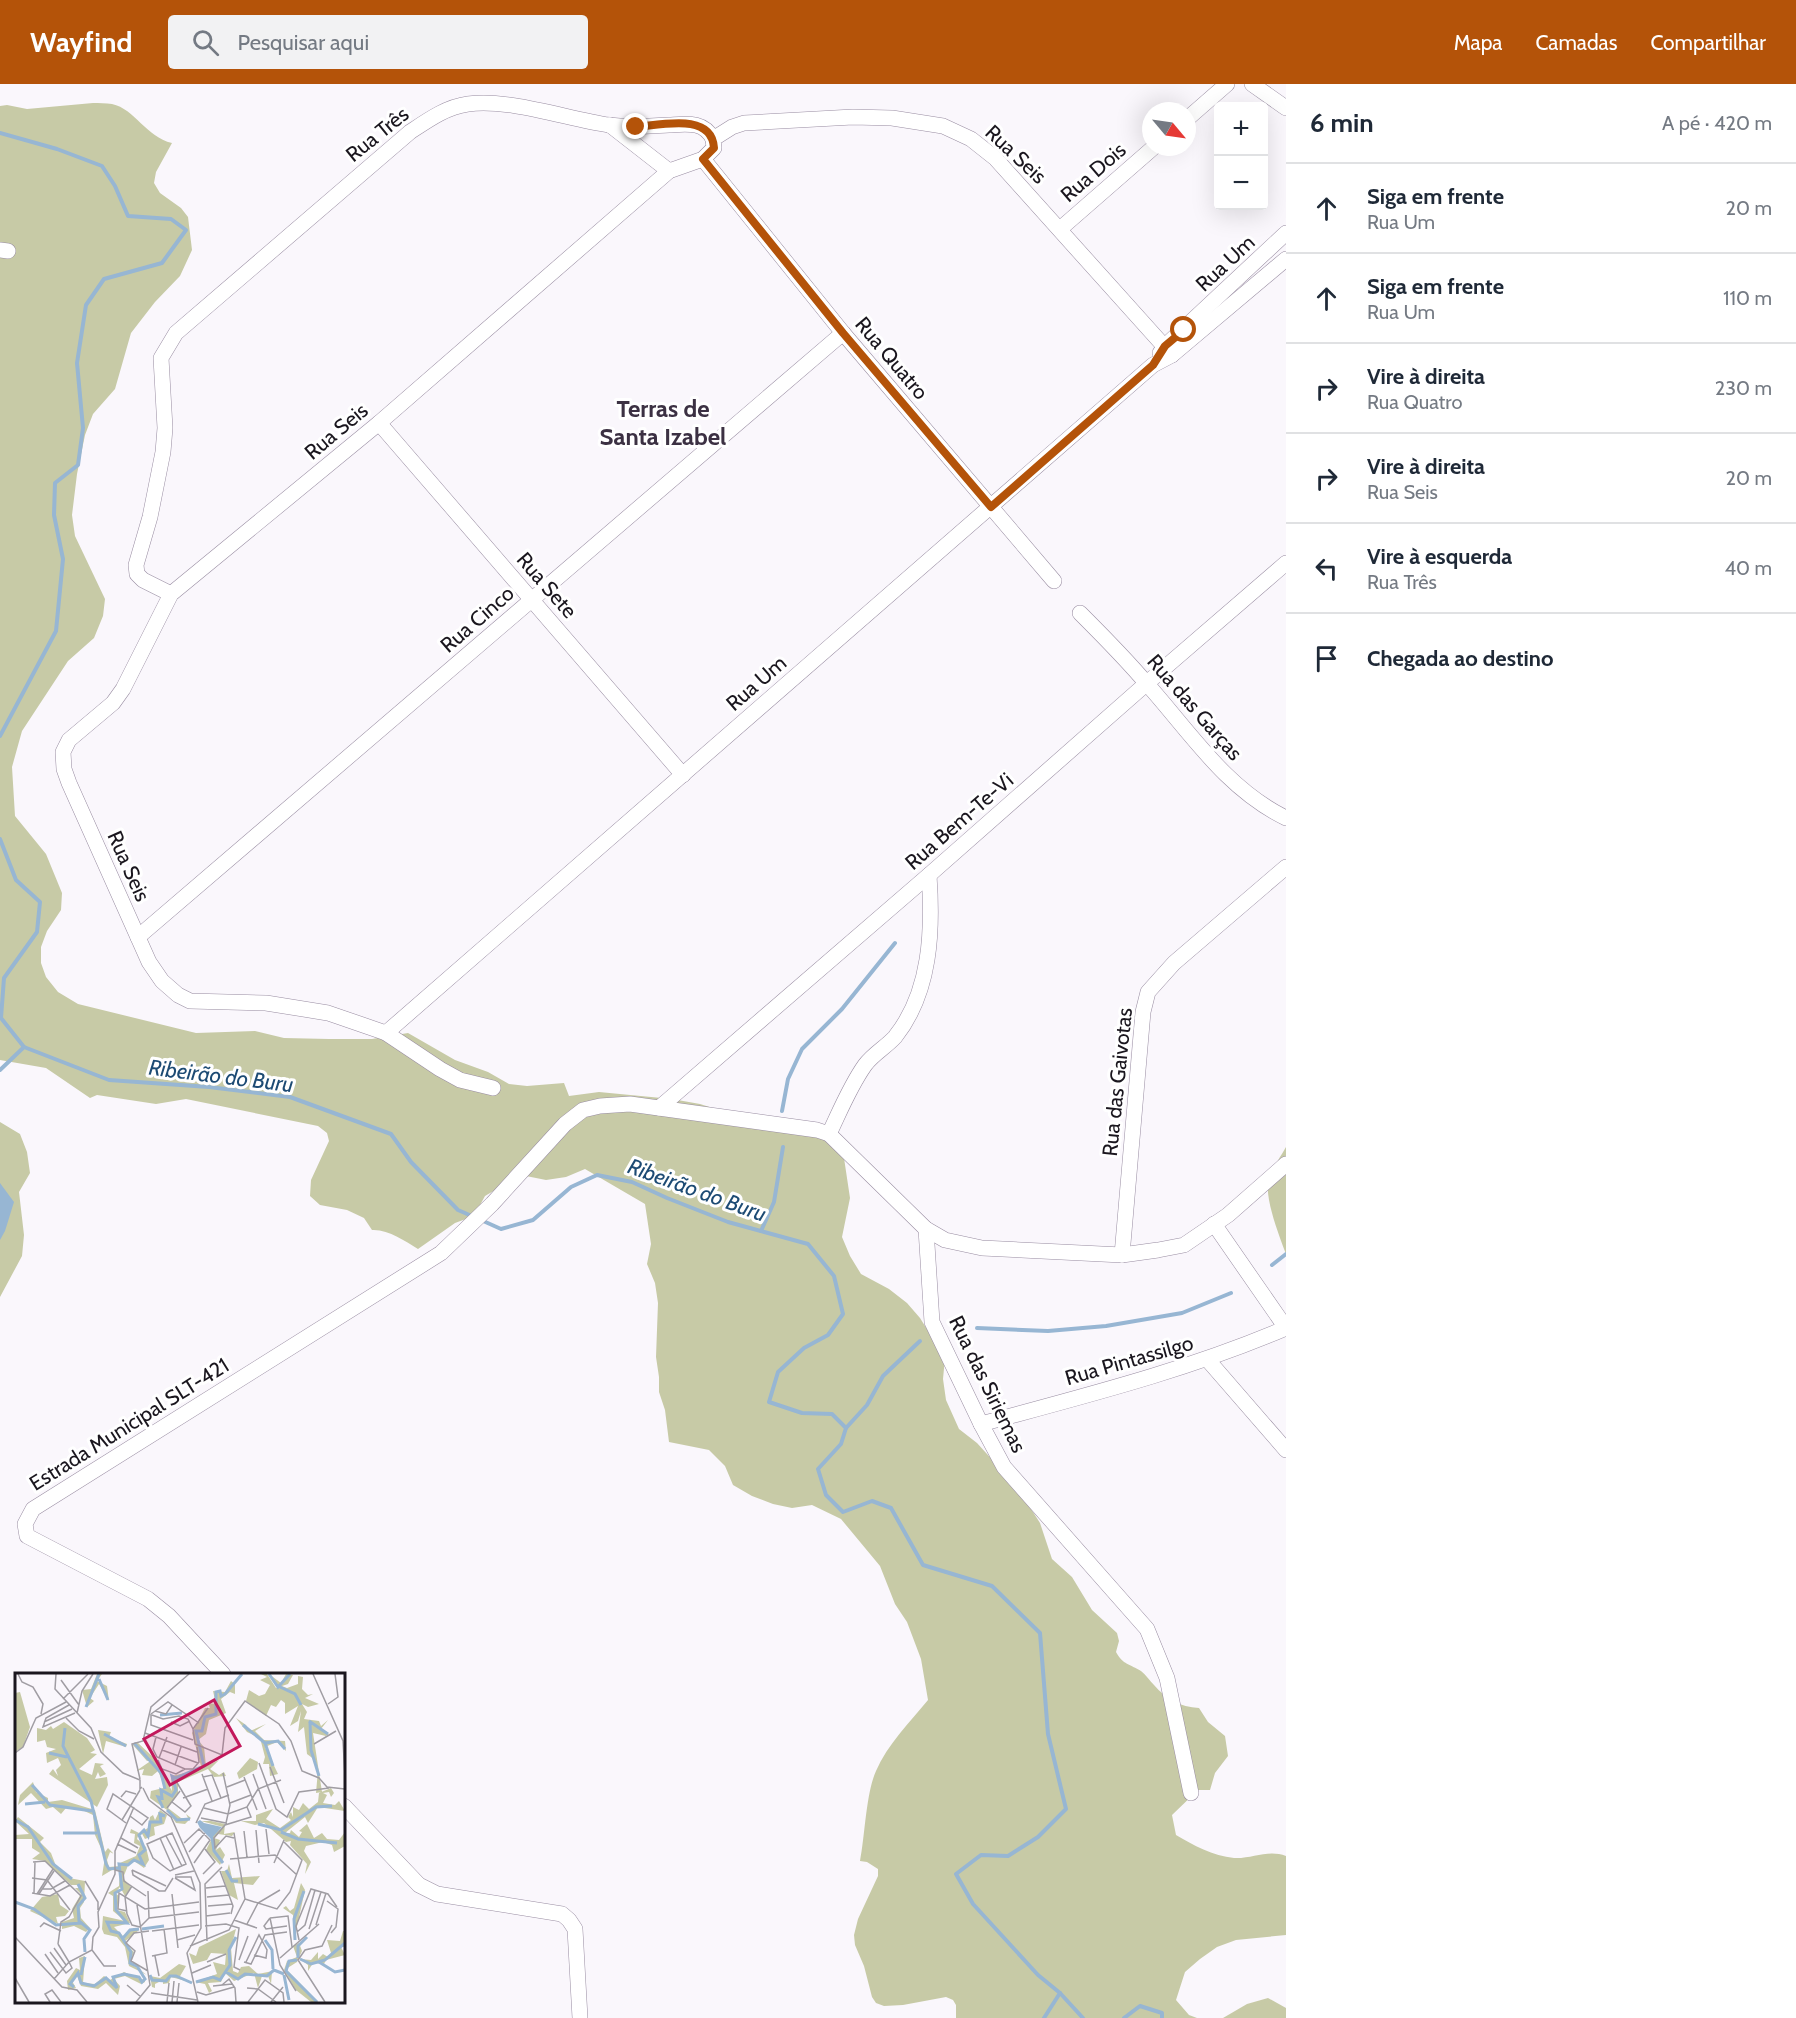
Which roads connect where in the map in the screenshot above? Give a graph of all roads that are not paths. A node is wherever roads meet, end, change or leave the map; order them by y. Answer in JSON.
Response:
{"nodes":[{"id":1,"x":1227,"y":84,"type":"edge"},
{"id":2,"x":1252,"y":84,"type":"edge"},
{"id":3,"x":1286,"y":108,"type":"edge"},
{"id":4,"x":1196,"y":111,"type":"edge"},
{"id":5,"x":610,"y":125,"type":"junction"},
{"id":6,"x":713,"y":140,"type":"junction"},
{"id":7,"x":1144,"y":156,"type":"edge"},
{"id":8,"x":703,"y":159,"type":"junction"},
{"id":9,"x":669,"y":171,"type":"junction"},
{"id":10,"x":1060,"y":229,"type":"junction"},
{"id":11,"x":1286,"y":233,"type":"edge"},
{"id":12,"x":1286,"y":259,"type":"edge"},
{"id":13,"x":843,"y":333,"type":"junction"},
{"id":14,"x":1169,"y":350,"type":"junction"},
{"id":15,"x":380,"y":423,"type":"junction"},
{"id":16,"x":991,"y":507,"type":"junction"},
{"id":17,"x":1286,"y":563,"type":"edge"},
{"id":18,"x":1054,"y":581,"type":"dead end"},
{"id":19,"x":171,"y":594,"type":"junction"},
{"id":20,"x":532,"y":600,"type":"junction"},
{"id":21,"x":1080,"y":613,"type":"dead end"},
{"id":22,"x":1147,"y":683,"type":"junction"},
{"id":23,"x":682,"y":775,"type":"junction"},
{"id":24,"x":1286,"y":818,"type":"edge"},
{"id":25,"x":1286,"y":867,"type":"edge"},
{"id":26,"x":929,"y":875,"type":"junction"},
{"id":27,"x":138,"y":937,"type":"junction"},
{"id":28,"x":386,"y":1033,"type":"junction"},
{"id":29,"x":493,"y":1088,"type":"dead end"},
{"id":30,"x":659,"y":1108,"type":"junction"},
{"id":31,"x":829,"y":1134,"type":"junction"},
{"id":32,"x":1286,"y":1164,"type":"edge"},
{"id":33,"x":1214,"y":1224,"type":"junction"},
{"id":34,"x":926,"y":1229,"type":"junction"},
{"id":35,"x":1122,"y":1255,"type":"junction"},
{"id":36,"x":1286,"y":1328,"type":"edge"},
{"id":37,"x":1207,"y":1359,"type":"junction"},
{"id":38,"x":981,"y":1424,"type":"junction"},
{"id":39,"x":1286,"y":1450,"type":"edge"},
{"id":40,"x":222,"y":1673,"type":"edge"},
{"id":41,"x":1191,"y":1793,"type":"dead end"},
{"id":42,"x":345,"y":1807,"type":"edge"},
{"id":43,"x":580,"y":2018,"type":"edge"}],
"edges":[{"from":1,"to":4,"type":"street"},
{"from":2,"to":3,"type":"street"},
{"from":5,"to":6,"type":"street","name":"Rua Três"},
{"from":5,"to":9,"type":"street"},
{"from":5,"to":19,"type":"street","name":"Rua Três"},
{"from":6,"to":8,"type":"street"},
{"from":6,"to":10,"type":"street","name":"Rua Seis"},
{"from":7,"to":10,"type":"street","name":"Rua Dois"},
{"from":8,"to":9,"type":"street","name":"Rua Seis"},
{"from":8,"to":13,"type":"street","name":"Rua Quatro"},
{"from":9,"to":15,"type":"street","name":"Rua Seis"},
{"from":10,"to":14,"type":"street","name":"Rua Seis"},
{"from":11,"to":14,"type":"street","name":"Rua Um"},
{"from":12,"to":14,"type":"street","name":"Rua Um"},
{"from":13,"to":16,"type":"street","name":"Rua Quatro"},
{"from":13,"to":20,"type":"street","name":"Rua Cinco"},
{"from":14,"to":16,"type":"street","name":"Rua Um"},
{"from":15,"to":19,"type":"street","name":"Rua Seis"},
{"from":15,"to":20,"type":"street","name":"Rua Sete"},
{"from":16,"to":18,"type":"street","name":"Rua Quatro"},
{"from":16,"to":23,"type":"street","name":"Rua Um"},
{"from":17,"to":22,"type":"street","name":"Rua Bem-Te-Vi"},
{"from":19,"to":27,"type":"street","name":"Rua Seis"},
{"from":20,"to":23,"type":"street","name":"Rua Sete"},
{"from":20,"to":27,"type":"street","name":"Rua Cinco"},
{"from":21,"to":22,"type":"street","name":"Rua das Garças"},
{"from":22,"to":24,"type":"street","name":"Rua das Garças"},
{"from":22,"to":26,"type":"street","name":"Rua Bem-Te-Vi"},
{"from":23,"to":28,"type":"street","name":"Rua Um"},
{"from":25,"to":35,"type":"street","name":"Rua das Gaivotas"},
{"from":26,"to":30,"type":"street","name":"Rua Bem-Te-Vi"},
{"from":26,"to":31,"type":"street"},
{"from":27,"to":28,"type":"street","name":"Rua Seis"},
{"from":28,"to":29,"type":"street","name":"Rua Seis"},
{"from":30,"to":31,"type":"street"},
{"from":30,"to":40,"type":"street","name":"Estrada Municipal SLT-421"},
{"from":31,"to":34,"type":"street"},
{"from":32,"to":33,"type":"street"},
{"from":33,"to":35,"type":"street"},
{"from":33,"to":36,"type":"street"},
{"from":34,"to":35,"type":"street"},
{"from":34,"to":38,"type":"street","name":"Rua das Siriemas"},
{"from":36,"to":37,"type":"street","name":"Rua Pintassilgo"},
{"from":37,"to":38,"type":"street","name":"Rua Pintassilgo"},
{"from":37,"to":39,"type":"street"},
{"from":38,"to":41,"type":"street","name":"Rua das Siriemas"},
{"from":42,"to":43,"type":"street"}]}
